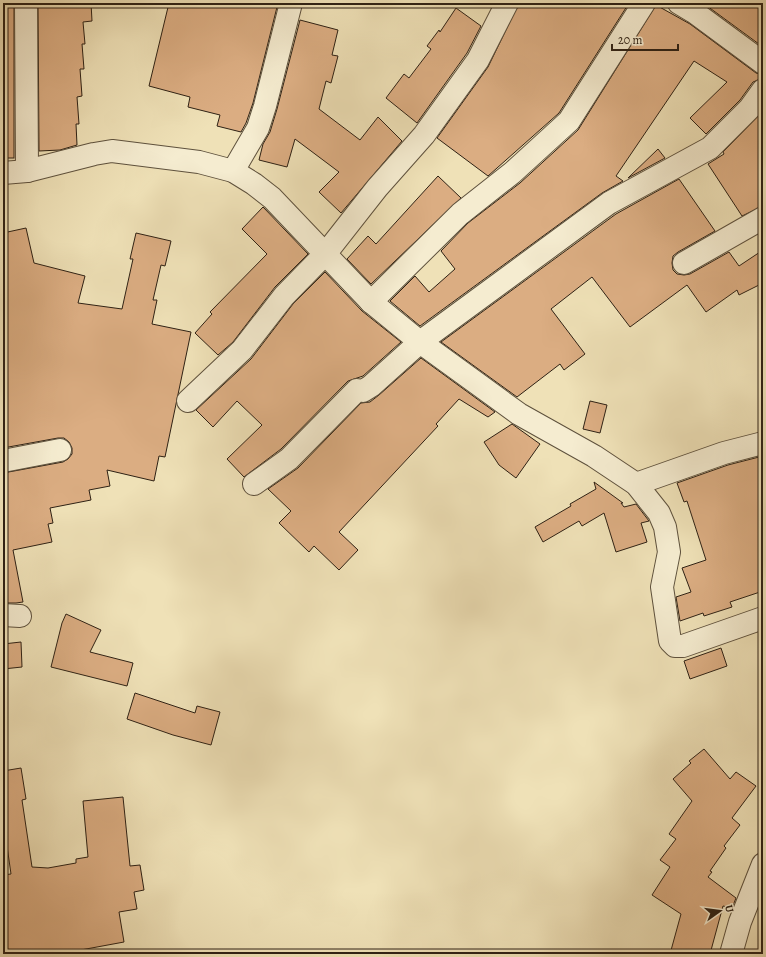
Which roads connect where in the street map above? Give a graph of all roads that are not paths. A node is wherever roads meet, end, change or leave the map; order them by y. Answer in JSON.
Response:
{"nodes":[{"id":1,"x":26,"y":3,"type":"edge"},
{"id":2,"x":290,"y":3,"type":"edge"},
{"id":3,"x":507,"y":3,"type":"edge"},
{"id":4,"x":644,"y":3,"type":"edge"},
{"id":5,"x":691,"y":6,"type":"edge"},
{"id":6,"x":763,"y":63,"type":"edge"},
{"id":7,"x":763,"y":90,"type":"edge"},
{"id":8,"x":28,"y":170,"type":"junction"},
{"id":9,"x":233,"y":171,"type":"junction"},
{"id":10,"x":3,"y":173,"type":"edge"},
{"id":11,"x":763,"y":218,"type":"edge"},
{"id":12,"x":326,"y":253,"type":"junction"},
{"id":13,"x":684,"y":263,"type":"dead end"},
{"id":14,"x":371,"y":302,"type":"junction"},
{"id":15,"x":420,"y":342,"type":"junction"},
{"id":16,"x":188,"y":401,"type":"dead end"},
{"id":17,"x":763,"y":443,"type":"edge"},
{"id":18,"x":60,"y":450,"type":"dead end"},
{"id":19,"x":3,"y":461,"type":"edge"},
{"id":20,"x":254,"y":484,"type":"dead end"},
{"id":21,"x":636,"y":484,"type":"junction"},
{"id":22,"x":763,"y":618,"type":"edge"},
{"id":23,"x":763,"y":864,"type":"edge"},
{"id":24,"x":731,"y":954,"type":"edge"}],
"edges":[{"from":1,"to":8,"type":"street"},
{"from":2,"to":9,"type":"street"},
{"from":3,"to":12,"type":"street"},
{"from":4,"to":14,"type":"street"},
{"from":5,"to":6,"type":"street"},
{"from":7,"to":15,"type":"street"},
{"from":8,"to":9,"type":"street"},
{"from":8,"to":10,"type":"street"},
{"from":9,"to":12,"type":"street"},
{"from":11,"to":13,"type":"street"},
{"from":12,"to":14,"type":"street"},
{"from":12,"to":16,"type":"street"},
{"from":14,"to":15,"type":"street"},
{"from":15,"to":20,"type":"street"},
{"from":15,"to":21,"type":"street"},
{"from":17,"to":21,"type":"street"},
{"from":18,"to":19,"type":"street"},
{"from":21,"to":22,"type":"street"},
{"from":23,"to":24,"type":"street"}]}
